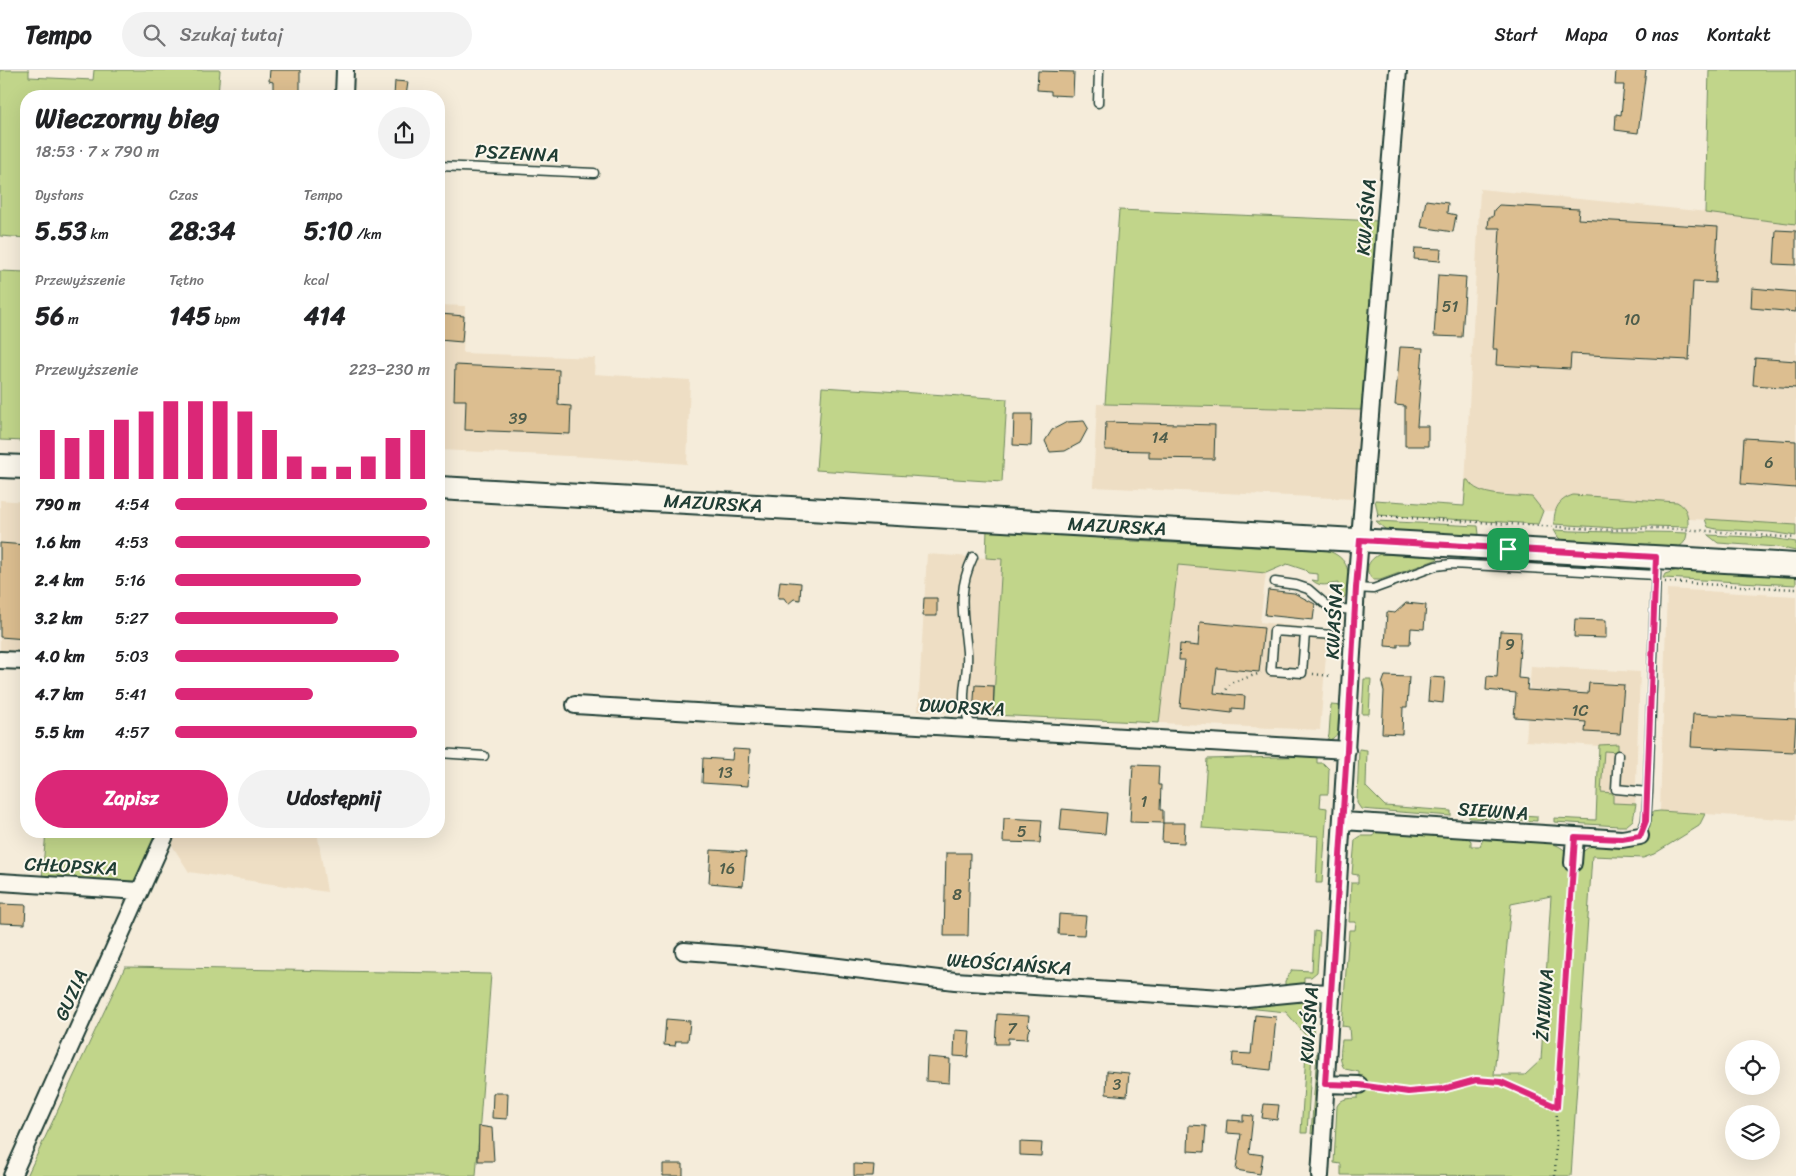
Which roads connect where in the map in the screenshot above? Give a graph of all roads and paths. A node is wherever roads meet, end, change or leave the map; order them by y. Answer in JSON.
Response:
{"nodes":[{"id":1,"x":344,"y":70,"type":"edge"},
{"id":2,"x":1099,"y":70,"type":"edge"},
{"id":3,"x":1398,"y":70,"type":"edge"},
{"id":4,"x":344,"y":90,"type":"edge"},
{"id":5,"x":1098,"y":104,"type":"dead end"},
{"id":6,"x":445,"y":166,"type":"edge"},
{"id":7,"x":594,"y":173,"type":"dead end"},
{"id":8,"x":0,"y":466,"type":"edge"},
{"id":9,"x":20,"y":467,"type":"edge"},
{"id":10,"x":445,"y":488,"type":"edge"},
{"id":11,"x":1363,"y":516,"type":"junction"},
{"id":12,"x":1796,"y":538,"type":"edge"},
{"id":13,"x":1360,"y":540,"type":"junction"},
{"id":14,"x":973,"y":557,"type":"dead end"},
{"id":15,"x":1796,"y":565,"type":"edge"},
{"id":16,"x":1656,"y":571,"type":"junction"},
{"id":17,"x":1274,"y":582,"type":"dead end"},
{"id":18,"x":1356,"y":588,"type":"junction"},
{"id":19,"x":1796,"y":588,"type":"edge"},
{"id":20,"x":1355,"y":610,"type":"junction"},
{"id":21,"x":1305,"y":633,"type":"junction"},
{"id":22,"x":1334,"y":635,"type":"dead end"},
{"id":23,"x":0,"y":660,"type":"edge"},
{"id":24,"x":20,"y":662,"type":"edge"},
{"id":25,"x":1265,"y":672,"type":"dead end"},
{"id":26,"x":1224,"y":694,"type":"dead end"},
{"id":27,"x":575,"y":705,"type":"dead end"},
{"id":28,"x":972,"y":728,"type":"junction"},
{"id":29,"x":1347,"y":750,"type":"junction"},
{"id":30,"x":445,"y":753,"type":"edge"},
{"id":31,"x":1618,"y":755,"type":"dead end"},
{"id":32,"x":484,"y":756,"type":"dead end"},
{"id":33,"x":1648,"y":792,"type":"junction"},
{"id":34,"x":1343,"y":821,"type":"junction"},
{"id":35,"x":1640,"y":836,"type":"joint"},
{"id":36,"x":1575,"y":837,"type":"junction"},
{"id":37,"x":164,"y":838,"type":"edge"},
{"id":38,"x":1573,"y":863,"type":"joint"},
{"id":39,"x":0,"y":882,"type":"edge"},
{"id":40,"x":140,"y":890,"type":"junction"},
{"id":41,"x":684,"y":951,"type":"dead end"},
{"id":42,"x":1332,"y":993,"type":"junction"},
{"id":43,"x":1325,"y":1084,"type":"junction"},
{"id":44,"x":1359,"y":1085,"type":"joint"},
{"id":45,"x":1557,"y":1107,"type":"junction"},
{"id":46,"x":12,"y":1176,"type":"edge"},
{"id":47,"x":1320,"y":1176,"type":"edge"},
{"id":48,"x":1555,"y":1176,"type":"edge"}],
"edges":[{"from":1,"to":4,"type":"street"},
{"from":2,"to":5,"type":"lane"},
{"from":3,"to":11,"type":"street","name":"KWAŚNA"},
{"from":6,"to":7,"type":"lane","name":"PSZENNA"},
{"from":8,"to":9,"type":"main road"},
{"from":10,"to":13,"type":"main road","name":"MAZURSKA"},
{"from":11,"to":12,"type":"path"},
{"from":11,"to":13,"type":"street","name":"KWAŚNA"},
{"from":13,"to":16,"type":"main road","name":"MAZURSKA"},
{"from":13,"to":18,"type":"street","name":"KWAŚNA"},
{"from":14,"to":28,"type":"lane"},
{"from":15,"to":16,"type":"main road","name":"MAZURSKA"},
{"from":16,"to":18,"type":"lane"},
{"from":16,"to":19,"type":"path"},
{"from":16,"to":33,"type":"lane"},
{"from":17,"to":20,"type":"lane"},
{"from":18,"to":20,"type":"street","name":"KWAŚNA"},
{"from":20,"to":29,"type":"street","name":"KWAŚNA"},
{"from":21,"to":21,"type":"lane"},
{"from":21,"to":22,"type":"lane"},
{"from":23,"to":24,"type":"street"},
{"from":25,"to":26,"type":"path"},
{"from":27,"to":28,"type":"street","name":"DWORSKA"},
{"from":28,"to":29,"type":"street","name":"DWORSKA"},
{"from":29,"to":34,"type":"street","name":"KWAŚNA"},
{"from":30,"to":32,"type":"lane"},
{"from":31,"to":33,"type":"lane"},
{"from":33,"to":35,"type":"lane"},
{"from":34,"to":36,"type":"street","name":"SIEWNA"},
{"from":34,"to":42,"type":"street","name":"KWAŚNA"},
{"from":35,"to":36,"type":"street","name":"SIEWNA"},
{"from":36,"to":38,"type":"street"},
{"from":37,"to":40,"type":"street","name":"GUZIA"},
{"from":38,"to":45,"type":"path","name":"ŻNIWNA"},
{"from":39,"to":40,"type":"street","name":"CHŁOPSKA"},
{"from":40,"to":46,"type":"street","name":"GUZIA"},
{"from":41,"to":42,"type":"street","name":"WŁOŚCIAŃSKA"},
{"from":42,"to":43,"type":"street","name":"KWAŚNA"},
{"from":43,"to":44,"type":"street"},
{"from":43,"to":47,"type":"street","name":"KWAŚNA"},
{"from":44,"to":45,"type":"path"},
{"from":45,"to":48,"type":"path","name":"ŻNIWNA"}]}
